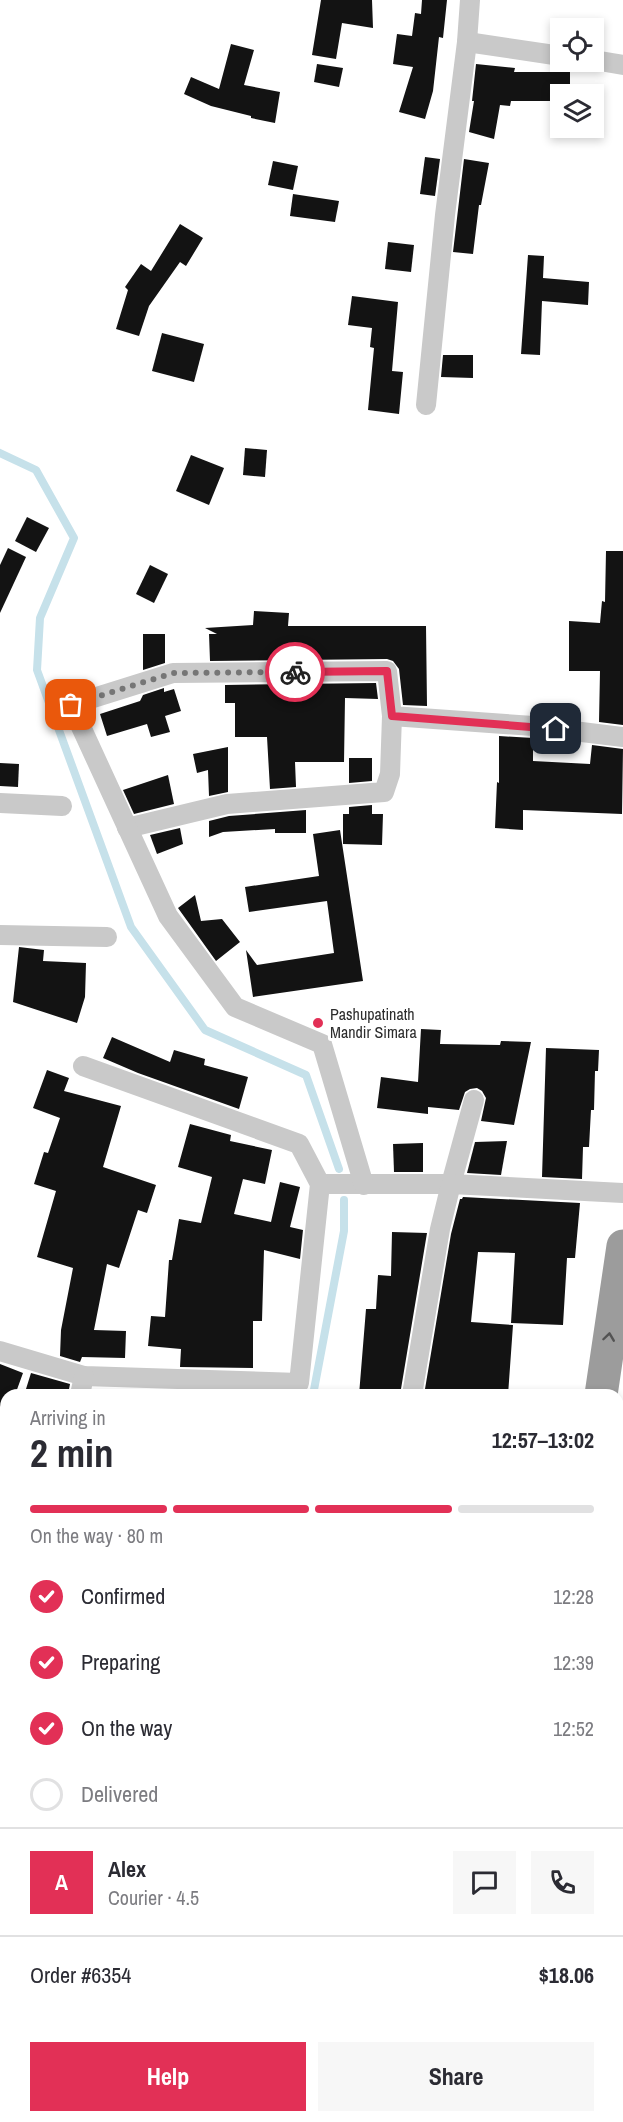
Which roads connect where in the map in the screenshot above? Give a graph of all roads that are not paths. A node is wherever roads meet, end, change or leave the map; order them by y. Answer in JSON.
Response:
{"nodes":[{"id":1,"x":470,"y":0,"type":"edge"},
{"id":2,"x":467,"y":42,"type":"junction"},
{"id":3,"x":550,"y":54,"type":"edge"},
{"id":4,"x":604,"y":62,"type":"edge"},
{"id":5,"x":623,"y":65,"type":"edge"},
{"id":6,"x":426,"y":405,"type":"dead end"},
{"id":7,"x":392,"y":716,"type":"junction"},
{"id":8,"x":623,"y":737,"type":"edge"},
{"id":9,"x":0,"y":803,"type":"edge"},
{"id":10,"x":62,"y":806,"type":"dead end"},
{"id":11,"x":127,"y":828,"type":"junction"},
{"id":12,"x":0,"y":935,"type":"edge"},
{"id":13,"x":107,"y":937,"type":"dead end"},
{"id":14,"x":83,"y":1066,"type":"dead end"},
{"id":15,"x":474,"y":1100,"type":"dead end"},
{"id":16,"x":320,"y":1184,"type":"junction"},
{"id":17,"x":451,"y":1184,"type":"junction"},
{"id":18,"x":364,"y":1185,"type":"junction"},
{"id":19,"x":623,"y":1193,"type":"edge"},
{"id":20,"x":623,"y":1246,"type":"edge"},
{"id":21,"x":0,"y":1351,"type":"edge"},
{"id":22,"x":82,"y":1385,"type":"edge"},
{"id":23,"x":413,"y":1389,"type":"edge"},
{"id":24,"x":603,"y":1389,"type":"edge"}],
"edges":[{"from":1,"to":2,"type":"street"},
{"from":2,"to":3,"type":"street"},
{"from":2,"to":6,"type":"street"},
{"from":4,"to":5,"type":"street"},
{"from":7,"to":8,"type":"street"},
{"from":7,"to":11,"type":"street"},
{"from":7,"to":11,"type":"street"},
{"from":9,"to":10,"type":"street"},
{"from":11,"to":18,"type":"street"},
{"from":12,"to":13,"type":"street"},
{"from":14,"to":16,"type":"street"},
{"from":15,"to":17,"type":"street"},
{"from":16,"to":18,"type":"street"},
{"from":16,"to":22,"type":"street"},
{"from":17,"to":18,"type":"street"},
{"from":17,"to":19,"type":"street"},
{"from":17,"to":23,"type":"street"},
{"from":24,"to":20,"type":"highway","one_way":true},
{"from":21,"to":22,"type":"street"}]}
